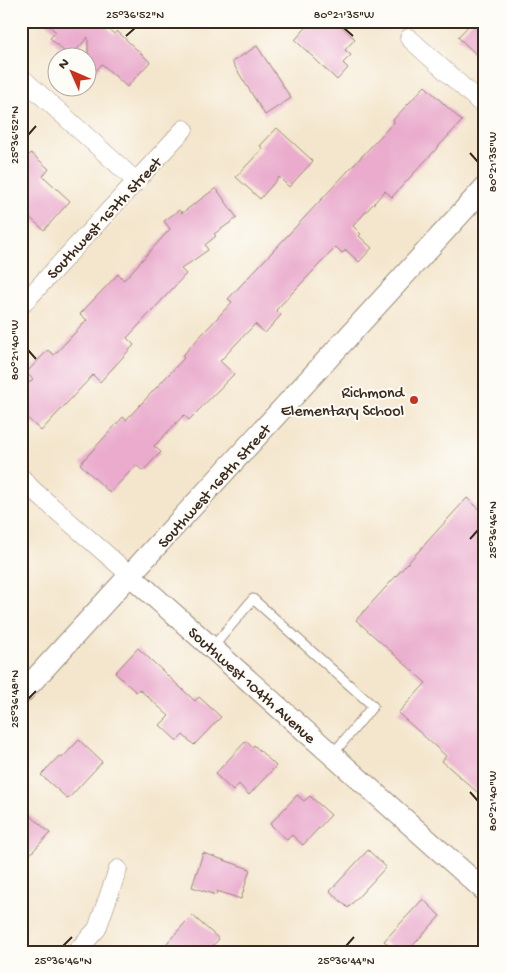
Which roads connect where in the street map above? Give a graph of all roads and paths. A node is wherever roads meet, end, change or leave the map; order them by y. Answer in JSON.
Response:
{"nodes":[{"id":1,"x":409,"y":38,"type":"dead end"},
{"id":2,"x":21,"y":77,"type":"edge"},
{"id":3,"x":485,"y":107,"type":"edge"},
{"id":4,"x":184,"y":129,"type":"dead end"},
{"id":5,"x":136,"y":182,"type":"junction"},
{"id":6,"x":485,"y":187,"type":"edge"},
{"id":7,"x":21,"y":306,"type":"edge"},
{"id":8,"x":21,"y":477,"type":"edge"},
{"id":9,"x":130,"y":575,"type":"junction"},
{"id":10,"x":212,"y":648,"type":"junction"},
{"id":11,"x":21,"y":694,"type":"edge"},
{"id":12,"x":332,"y":755,"type":"junction"},
{"id":13,"x":118,"y":869,"type":"dead end"},
{"id":14,"x":485,"y":891,"type":"edge"},
{"id":15,"x":76,"y":952,"type":"edge"}],
"edges":[{"from":1,"to":3,"type":"street"},
{"from":2,"to":5,"type":"street"},
{"from":4,"to":5,"type":"street","name":"Southwest 167th Street"},
{"from":5,"to":7,"type":"street","name":"Southwest 167th Street"},
{"from":6,"to":9,"type":"street","name":"Southwest 168th Street"},
{"from":8,"to":9,"type":"street","name":"Southwest 104th Avenue"},
{"from":9,"to":10,"type":"street","name":"Southwest 104th Avenue"},
{"from":9,"to":11,"type":"street","name":"Southwest 168th Street"},
{"from":10,"to":12,"type":"street","name":"Southwest 104th Avenue"},
{"from":10,"to":12,"type":"lane"},
{"from":12,"to":14,"type":"street","name":"Southwest 104th Avenue"},
{"from":13,"to":15,"type":"street"}]}
